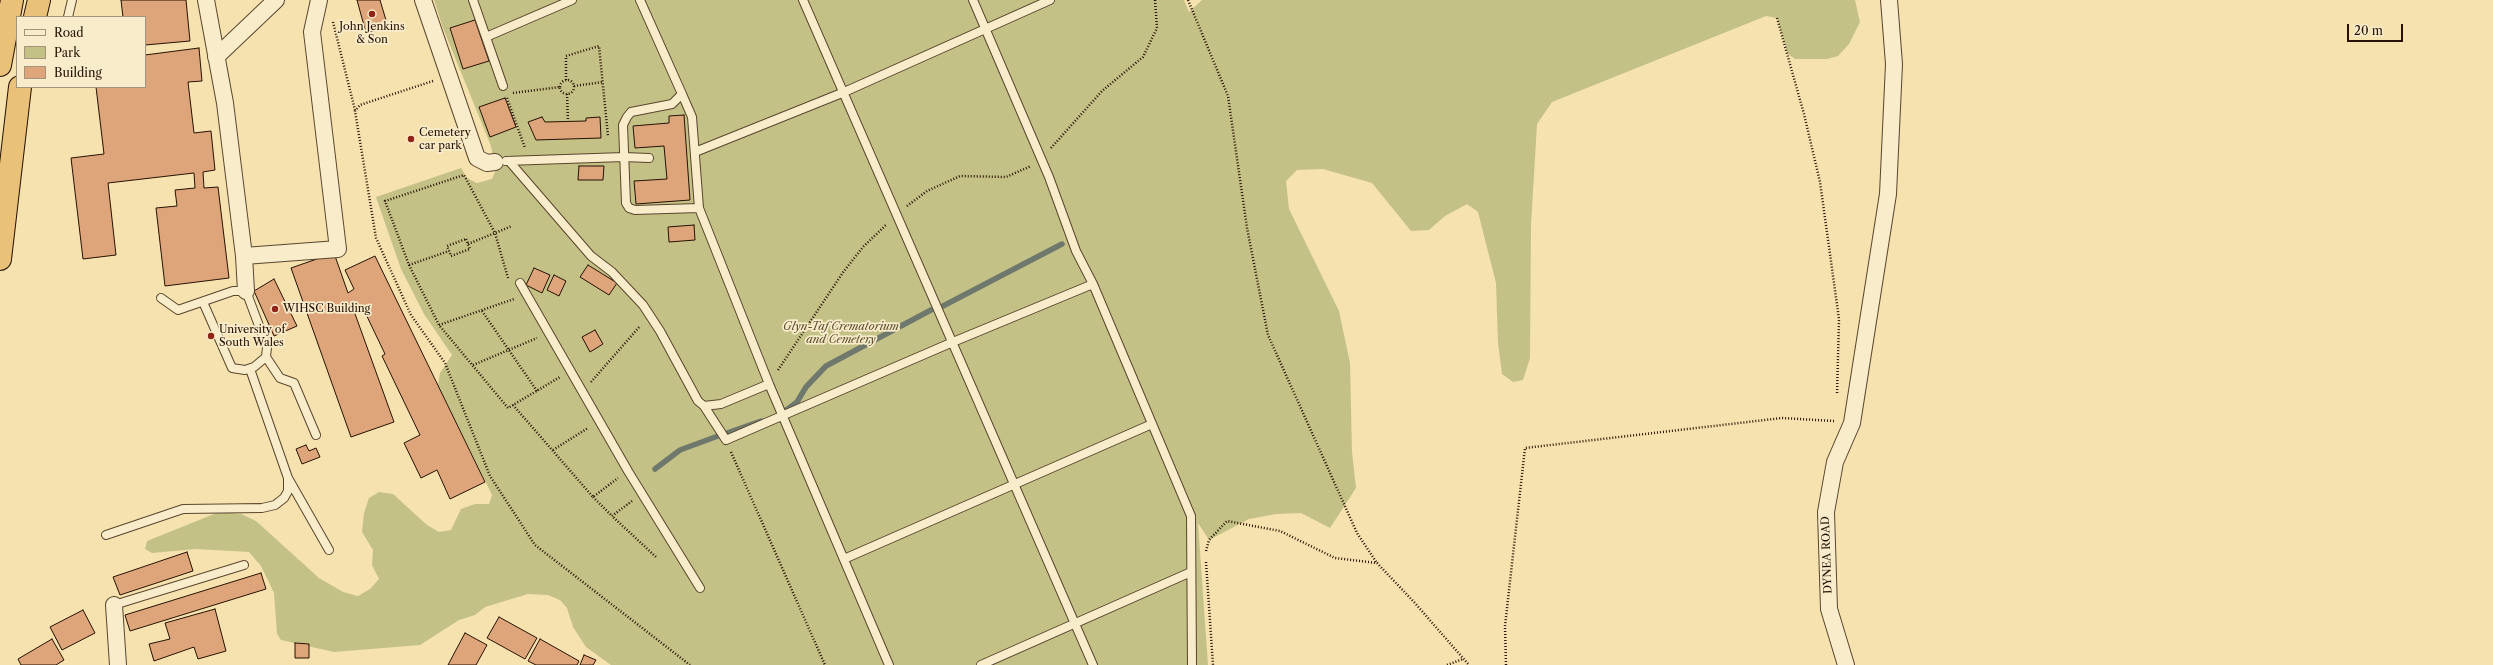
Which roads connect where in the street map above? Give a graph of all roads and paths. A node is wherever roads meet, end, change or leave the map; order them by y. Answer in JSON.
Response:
{"nodes":[{"id":1,"x":12,"y":0,"type":"edge"},
{"id":2,"x":39,"y":0,"type":"edge"},
{"id":3,"x":72,"y":0,"type":"edge"},
{"id":4,"x":206,"y":0,"type":"edge"},
{"id":5,"x":276,"y":0,"type":"edge"},
{"id":6,"x":319,"y":0,"type":"edge"},
{"id":7,"x":423,"y":0,"type":"edge"},
{"id":8,"x":473,"y":0,"type":"edge"},
{"id":9,"x":572,"y":0,"type":"edge"},
{"id":10,"x":640,"y":0,"type":"edge"},
{"id":11,"x":803,"y":0,"type":"edge"},
{"id":12,"x":973,"y":0,"type":"edge"},
{"id":13,"x":1050,"y":0,"type":"edge"},
{"id":14,"x":1155,"y":0,"type":"edge"},
{"id":15,"x":1188,"y":0,"type":"edge"},
{"id":16,"x":1890,"y":0,"type":"edge"},
{"id":17,"x":331,"y":15,"type":"dead end"},
{"id":18,"x":35,"y":16,"type":"edge"},
{"id":19,"x":68,"y":16,"type":"edge"},
{"id":20,"x":1777,"y":18,"type":"dead end"},
{"id":21,"x":985,"y":29,"type":"junction"},
{"id":22,"x":486,"y":37,"type":"junction"},
{"id":23,"x":1,"y":56,"type":"edge"},
{"id":24,"x":216,"y":57,"type":"junction"},
{"id":25,"x":450,"y":76,"type":"junction"},
{"id":26,"x":566,"y":80,"type":"junction"},
{"id":27,"x":603,"y":82,"type":"junction"},
{"id":28,"x":503,"y":86,"type":"dead end"},
{"id":29,"x":574,"y":86,"type":"junction"},
{"id":30,"x":560,"y":87,"type":"junction"},
{"id":31,"x":20,"y":88,"type":"edge"},
{"id":32,"x":842,"y":93,"type":"junction"},
{"id":33,"x":567,"y":94,"type":"junction"},
{"id":34,"x":682,"y":94,"type":"junction"},
{"id":35,"x":355,"y":111,"type":"junction"},
{"id":36,"x":568,"y":122,"type":"dead end"},
{"id":37,"x":608,"y":136,"type":"dead end"},
{"id":38,"x":695,"y":152,"type":"junction"},
{"id":39,"x":624,"y":157,"type":"junction"},
{"id":40,"x":649,"y":158,"type":"dead end"},
{"id":41,"x":1041,"y":159,"type":"junction"},
{"id":42,"x":530,"y":161,"type":"junction"},
{"id":43,"x":502,"y":162,"type":"junction"},
{"id":44,"x":699,"y":208,"type":"junction"},
{"id":45,"x":896,"y":215,"type":"junction"},
{"id":46,"x":512,"y":226,"type":"dead end"},
{"id":47,"x":495,"y":233,"type":"junction"},
{"id":48,"x":468,"y":244,"type":"junction"},
{"id":49,"x":449,"y":251,"type":"junction"},
{"id":50,"x":244,"y":256,"type":"junction"},
{"id":51,"x":0,"y":259,"type":"edge"},
{"id":52,"x":409,"y":265,"type":"junction"},
{"id":53,"x":520,"y":283,"type":"dead end"},
{"id":54,"x":509,"y":284,"type":"dead end"},
{"id":55,"x":1093,"y":284,"type":"junction"},
{"id":56,"x":246,"y":291,"type":"junction"},
{"id":57,"x":513,"y":291,"type":"dead end"},
{"id":58,"x":161,"y":298,"type":"dead end"},
{"id":59,"x":203,"y":302,"type":"junction"},
{"id":60,"x":482,"y":310,"type":"junction"},
{"id":61,"x":649,"y":315,"type":"junction"},
{"id":62,"x":439,"y":325,"type":"junction"},
{"id":63,"x":549,"y":333,"type":"junction"},
{"id":64,"x":953,"y":342,"type":"junction"},
{"id":65,"x":509,"y":350,"type":"junction"},
{"id":66,"x":266,"y":357,"type":"junction"},
{"id":67,"x":473,"y":365,"type":"junction"},
{"id":68,"x":250,"y":369,"type":"junction"},
{"id":69,"x":570,"y":371,"type":"junction"},
{"id":70,"x":768,"y":384,"type":"junction"},
{"id":71,"x":581,"y":389,"type":"junction"},
{"id":72,"x":537,"y":391,"type":"junction"},
{"id":73,"x":1837,"y":397,"type":"dead end"},
{"id":74,"x":513,"y":405,"type":"junction"},
{"id":75,"x":704,"y":406,"type":"junction"},
{"id":76,"x":1837,"y":416,"type":"dead end"},
{"id":77,"x":783,"y":417,"type":"junction"},
{"id":78,"x":599,"y":421,"type":"junction"},
{"id":79,"x":1845,"y":422,"type":"junction"},
{"id":80,"x":1152,"y":424,"type":"junction"},
{"id":81,"x":316,"y":435,"type":"dead end"},
{"id":82,"x":726,"y":440,"type":"junction"},
{"id":83,"x":553,"y":450,"type":"junction"},
{"id":84,"x":628,"y":471,"type":"junction"},
{"id":85,"x":288,"y":478,"type":"junction"},
{"id":86,"x":1012,"y":484,"type":"junction"},
{"id":87,"x":643,"y":493,"type":"junction"},
{"id":88,"x":593,"y":497,"type":"junction"},
{"id":89,"x":612,"y":516,"type":"junction"},
{"id":90,"x":106,"y":535,"type":"dead end"},
{"id":91,"x":329,"y":550,"type":"dead end"},
{"id":92,"x":656,"y":557,"type":"dead end"},
{"id":93,"x":844,"y":559,"type":"junction"},
{"id":94,"x":1377,"y":563,"type":"junction"},
{"id":95,"x":244,"y":565,"type":"dead end"},
{"id":96,"x":1191,"y":572,"type":"junction"},
{"id":97,"x":700,"y":588,"type":"dead end"},
{"id":98,"x":114,"y":605,"type":"joint"},
{"id":99,"x":1075,"y":624,"type":"junction"},
{"id":100,"x":1463,"y":659,"type":"junction"},
{"id":101,"x":118,"y":665,"type":"edge"},
{"id":102,"x":690,"y":665,"type":"edge"},
{"id":103,"x":825,"y":665,"type":"edge"},
{"id":104,"x":889,"y":665,"type":"edge"},
{"id":105,"x":981,"y":665,"type":"edge"},
{"id":106,"x":1093,"y":665,"type":"edge"},
{"id":107,"x":1192,"y":665,"type":"edge"},
{"id":108,"x":1213,"y":665,"type":"edge"},
{"id":109,"x":1447,"y":665,"type":"edge"},
{"id":110,"x":1469,"y":665,"type":"edge"},
{"id":111,"x":1506,"y":665,"type":"edge"},
{"id":112,"x":1846,"y":665,"type":"edge"}],
"edges":[{"from":1,"to":23,"type":"highway"},
{"from":2,"to":18,"type":"highway"},
{"from":3,"to":19,"type":"lane"},
{"from":4,"to":24,"type":"street"},
{"from":5,"to":24,"type":"street"},
{"from":6,"to":50,"type":"street"},
{"from":7,"to":25,"type":"street"},
{"from":8,"to":22,"type":"lane"},
{"from":9,"to":22,"type":"lane"},
{"from":10,"to":34,"type":"lane"},
{"from":11,"to":32,"type":"lane"},
{"from":12,"to":21,"type":"lane"},
{"from":13,"to":21,"type":"lane"},
{"from":14,"to":41,"type":"path"},
{"from":15,"to":94,"type":"path"},
{"from":16,"to":79,"type":"street","name":"DYNEA ROAD"},
{"from":17,"to":35,"type":"path"},
{"from":20,"to":73,"type":"path"},
{"from":21,"to":32,"type":"lane"},
{"from":21,"to":41,"type":"lane"},
{"from":22,"to":28,"type":"lane"},
{"from":24,"to":50,"type":"street"},
{"from":25,"to":35,"type":"path"},
{"from":25,"to":43,"type":"street"},
{"from":26,"to":27,"type":"path"},
{"from":26,"to":29,"type":"path"},
{"from":26,"to":30,"type":"path"},
{"from":27,"to":29,"type":"path"},
{"from":27,"to":37,"type":"path"},
{"from":29,"to":33,"type":"path"},
{"from":30,"to":33,"type":"path"},
{"from":30,"to":42,"type":"path"},
{"from":31,"to":51,"type":"highway"},
{"from":32,"to":38,"type":"lane"},
{"from":32,"to":45,"type":"lane"},
{"from":33,"to":36,"type":"path"},
{"from":34,"to":38,"type":"lane"},
{"from":34,"to":39,"type":"lane"},
{"from":35,"to":102,"type":"path"},
{"from":38,"to":44,"type":"lane"},
{"from":39,"to":40,"type":"lane"},
{"from":39,"to":42,"type":"lane"},
{"from":39,"to":44,"type":"lane"},
{"from":41,"to":45,"type":"path"},
{"from":41,"to":55,"type":"lane"},
{"from":42,"to":43,"type":"lane"},
{"from":43,"to":61,"type":"lane"},
{"from":44,"to":70,"type":"lane"},
{"from":45,"to":64,"type":"lane"},
{"from":45,"to":70,"type":"path"},
{"from":46,"to":47,"type":"path"},
{"from":47,"to":48,"type":"path"},
{"from":47,"to":52,"type":"path"},
{"from":47,"to":54,"type":"path"},
{"from":48,"to":49,"type":"path"},
{"from":48,"to":49,"type":"path"},
{"from":49,"to":52,"type":"path"},
{"from":50,"to":56,"type":"street"},
{"from":52,"to":62,"type":"path"},
{"from":53,"to":63,"type":"lane"},
{"from":55,"to":64,"type":"lane"},
{"from":55,"to":80,"type":"lane"},
{"from":56,"to":59,"type":"lane"},
{"from":56,"to":66,"type":"lane"},
{"from":57,"to":60,"type":"path"},
{"from":58,"to":59,"type":"lane"},
{"from":59,"to":68,"type":"lane"},
{"from":60,"to":62,"type":"path"},
{"from":60,"to":65,"type":"path"},
{"from":61,"to":71,"type":"path"},
{"from":61,"to":75,"type":"lane"},
{"from":62,"to":67,"type":"path"},
{"from":63,"to":65,"type":"path"},
{"from":63,"to":69,"type":"lane"},
{"from":64,"to":77,"type":"lane"},
{"from":64,"to":86,"type":"lane"},
{"from":65,"to":67,"type":"path"},
{"from":65,"to":72,"type":"path"},
{"from":66,"to":68,"type":"lane"},
{"from":66,"to":81,"type":"lane"},
{"from":67,"to":74,"type":"path"},
{"from":68,"to":85,"type":"lane"},
{"from":69,"to":71,"type":"lane"},
{"from":69,"to":72,"type":"path"},
{"from":70,"to":75,"type":"lane"},
{"from":70,"to":77,"type":"lane"},
{"from":71,"to":78,"type":"lane"},
{"from":72,"to":74,"type":"path"},
{"from":74,"to":83,"type":"path"},
{"from":75,"to":82,"type":"lane"},
{"from":76,"to":79,"type":"path"},
{"from":77,"to":82,"type":"lane"},
{"from":77,"to":93,"type":"lane"},
{"from":78,"to":83,"type":"path"},
{"from":78,"to":84,"type":"lane"},
{"from":79,"to":111,"type":"path"},
{"from":79,"to":112,"type":"street","name":"DYNEA ROAD"},
{"from":80,"to":86,"type":"lane"},
{"from":80,"to":96,"type":"lane"},
{"from":82,"to":103,"type":"path"},
{"from":83,"to":88,"type":"path"},
{"from":84,"to":87,"type":"lane"},
{"from":84,"to":88,"type":"path"},
{"from":85,"to":90,"type":"lane"},
{"from":85,"to":91,"type":"lane"},
{"from":86,"to":93,"type":"lane"},
{"from":86,"to":99,"type":"lane"},
{"from":87,"to":89,"type":"path"},
{"from":87,"to":97,"type":"lane"},
{"from":88,"to":89,"type":"path"},
{"from":89,"to":92,"type":"path"},
{"from":93,"to":104,"type":"lane"},
{"from":94,"to":100,"type":"path"},
{"from":94,"to":108,"type":"path"},
{"from":95,"to":98,"type":"lane"},
{"from":96,"to":99,"type":"lane"},
{"from":96,"to":107,"type":"lane"},
{"from":98,"to":101,"type":"street"},
{"from":99,"to":105,"type":"lane"},
{"from":99,"to":106,"type":"lane"},
{"from":100,"to":109,"type":"path"},
{"from":100,"to":110,"type":"path"}]}
